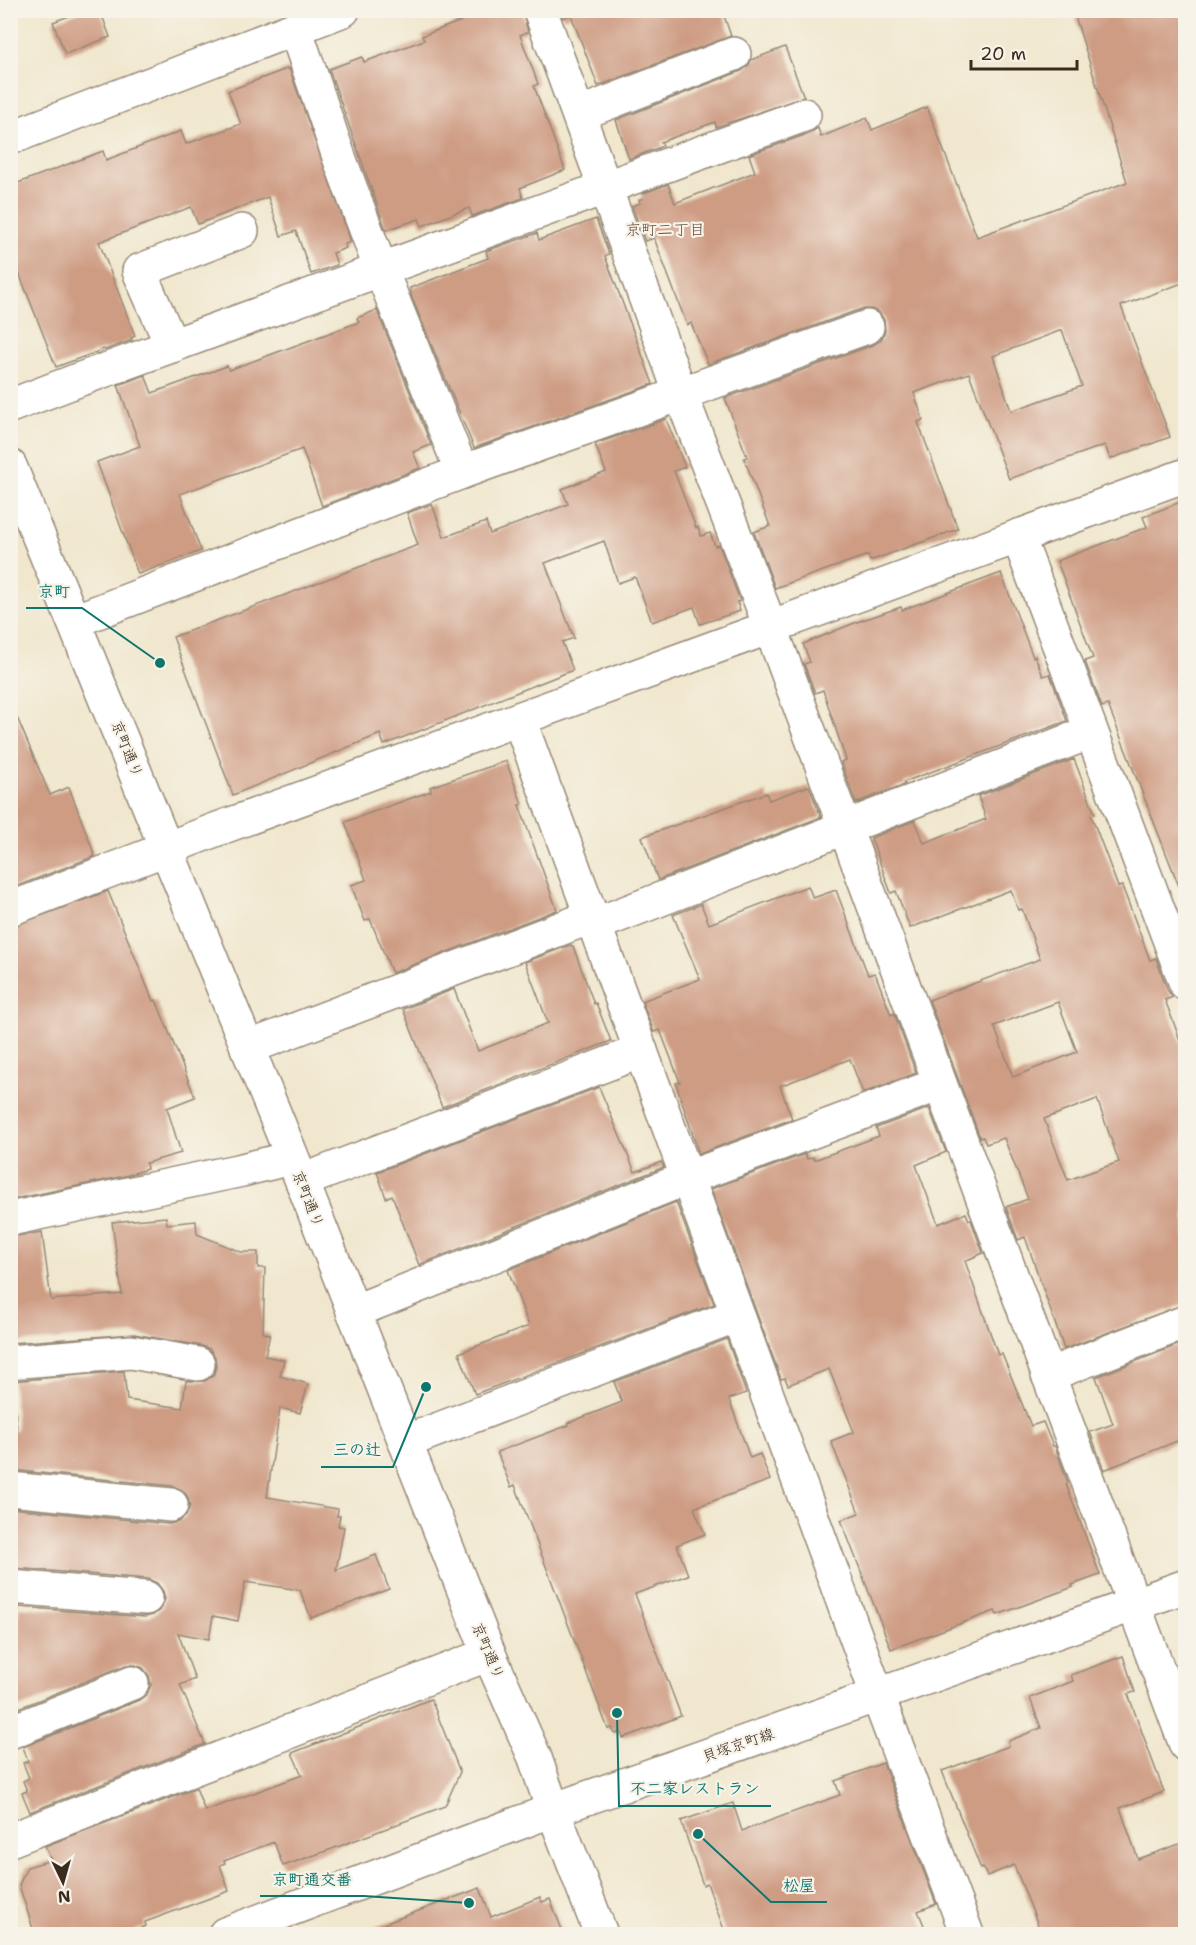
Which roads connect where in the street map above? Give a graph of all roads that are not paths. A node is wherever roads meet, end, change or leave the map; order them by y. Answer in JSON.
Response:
{"nodes":[{"id":1,"x":343,"y":10,"type":"edge"},
{"id":2,"x":540,"y":10,"type":"edge"},
{"id":3,"x":295,"y":28,"type":"junction"},
{"id":4,"x":734,"y":54,"type":"dead end"},
{"id":5,"x":579,"y":114,"type":"junction"},
{"id":6,"x":804,"y":115,"type":"dead end"},
{"id":7,"x":10,"y":138,"type":"edge"},
{"id":8,"x":606,"y":188,"type":"junction"},
{"id":9,"x":242,"y":231,"type":"dead end"},
{"id":10,"x":381,"y":270,"type":"junction"},
{"id":11,"x":867,"y":327,"type":"dead end"},
{"id":12,"x":172,"y":346,"type":"junction"},
{"id":13,"x":681,"y":395,"type":"junction"},
{"id":14,"x":10,"y":406,"type":"edge"},
{"id":15,"x":10,"y":466,"type":"edge"},
{"id":16,"x":462,"y":472,"type":"junction"},
{"id":17,"x":1185,"y":475,"type":"edge"},
{"id":18,"x":1018,"y":536,"type":"junction"},
{"id":19,"x":74,"y":621,"type":"junction"},
{"id":20,"x":770,"y":626,"type":"junction"},
{"id":21,"x":519,"y":719,"type":"junction"},
{"id":22,"x":1091,"y":732,"type":"junction"},
{"id":23,"x":845,"y":827,"type":"junction"},
{"id":24,"x":168,"y":848,"type":"junction"},
{"id":25,"x":10,"y":909,"type":"edge"},
{"id":26,"x":593,"y":921,"type":"junction"},
{"id":27,"x":1185,"y":984,"type":"edge"},
{"id":28,"x":247,"y":1048,"type":"junction"},
{"id":29,"x":641,"y":1051,"type":"junction"},
{"id":30,"x":940,"y":1084,"type":"junction"},
{"id":31,"x":296,"y":1169,"type":"junction"},
{"id":32,"x":687,"y":1178,"type":"junction"},
{"id":33,"x":10,"y":1218,"type":"edge"},
{"id":34,"x":353,"y":1312,"type":"junction"},
{"id":35,"x":738,"y":1315,"type":"junction"},
{"id":36,"x":1185,"y":1322,"type":"edge"},
{"id":37,"x":10,"y":1362,"type":"edge"},
{"id":38,"x":198,"y":1364,"type":"dead end"},
{"id":39,"x":1048,"y":1375,"type":"junction"},
{"id":40,"x":405,"y":1442,"type":"junction"},
{"id":41,"x":10,"y":1489,"type":"edge"},
{"id":42,"x":171,"y":1505,"type":"dead end"},
{"id":43,"x":1185,"y":1586,"type":"edge"},
{"id":44,"x":10,"y":1587,"type":"edge"},
{"id":45,"x":146,"y":1598,"type":"dead end"},
{"id":46,"x":1133,"y":1605,"type":"junction"},
{"id":47,"x":489,"y":1654,"type":"junction"},
{"id":48,"x":132,"y":1683,"type":"dead end"},
{"id":49,"x":878,"y":1696,"type":"junction"},
{"id":50,"x":10,"y":1732,"type":"edge"},
{"id":51,"x":1185,"y":1745,"type":"edge"},
{"id":52,"x":553,"y":1810,"type":"junction"},
{"id":53,"x":10,"y":1840,"type":"edge"},
{"id":54,"x":225,"y":1935,"type":"edge"},
{"id":55,"x":601,"y":1935,"type":"edge"},
{"id":56,"x":968,"y":1935,"type":"edge"}],
"edges":[{"from":1,"to":3,"type":"street"},
{"from":2,"to":5,"type":"street"},
{"from":3,"to":7,"type":"street"},
{"from":3,"to":10,"type":"street"},
{"from":4,"to":5,"type":"street"},
{"from":5,"to":8,"type":"street"},
{"from":6,"to":8,"type":"street"},
{"from":8,"to":10,"type":"street"},
{"from":8,"to":13,"type":"street"},
{"from":9,"to":12,"type":"street"},
{"from":10,"to":12,"type":"street"},
{"from":10,"to":16,"type":"street"},
{"from":11,"to":13,"type":"street"},
{"from":12,"to":14,"type":"street"},
{"from":13,"to":16,"type":"street"},
{"from":13,"to":20,"type":"street"},
{"from":15,"to":19,"type":"street","name":"京町通り"},
{"from":16,"to":19,"type":"street"},
{"from":17,"to":18,"type":"street"},
{"from":18,"to":20,"type":"street"},
{"from":18,"to":22,"type":"street"},
{"from":19,"to":24,"type":"street","name":"京町通り"},
{"from":20,"to":21,"type":"street"},
{"from":20,"to":23,"type":"street"},
{"from":21,"to":24,"type":"street"},
{"from":21,"to":26,"type":"street"},
{"from":22,"to":23,"type":"street"},
{"from":22,"to":27,"type":"street"},
{"from":23,"to":26,"type":"street"},
{"from":23,"to":30,"type":"street"},
{"from":24,"to":25,"type":"street"},
{"from":24,"to":28,"type":"street","name":"京町通り"},
{"from":26,"to":28,"type":"street"},
{"from":26,"to":29,"type":"street"},
{"from":28,"to":31,"type":"street","name":"京町通り"},
{"from":29,"to":31,"type":"street"},
{"from":29,"to":32,"type":"street"},
{"from":30,"to":32,"type":"street"},
{"from":30,"to":39,"type":"street"},
{"from":31,"to":33,"type":"street"},
{"from":31,"to":34,"type":"street","name":"京町通り"},
{"from":32,"to":34,"type":"street"},
{"from":32,"to":35,"type":"street"},
{"from":34,"to":40,"type":"street","name":"京町通り"},
{"from":35,"to":40,"type":"street"},
{"from":35,"to":49,"type":"street"},
{"from":36,"to":39,"type":"street"},
{"from":37,"to":38,"type":"street"},
{"from":39,"to":46,"type":"street"},
{"from":40,"to":47,"type":"street","name":"京町通り"},
{"from":41,"to":42,"type":"street"},
{"from":43,"to":46,"type":"street","name":"貝塚京町線"},
{"from":44,"to":45,"type":"street"},
{"from":46,"to":49,"type":"street","name":"貝塚京町線"},
{"from":46,"to":51,"type":"street"},
{"from":47,"to":52,"type":"street","name":"京町通り"},
{"from":47,"to":53,"type":"street"},
{"from":48,"to":50,"type":"street"},
{"from":49,"to":52,"type":"street","name":"貝塚京町線"},
{"from":49,"to":56,"type":"street"},
{"from":52,"to":54,"type":"street","name":"貝塚京町線"},
{"from":52,"to":55,"type":"street","name":"京町通り"}]}
